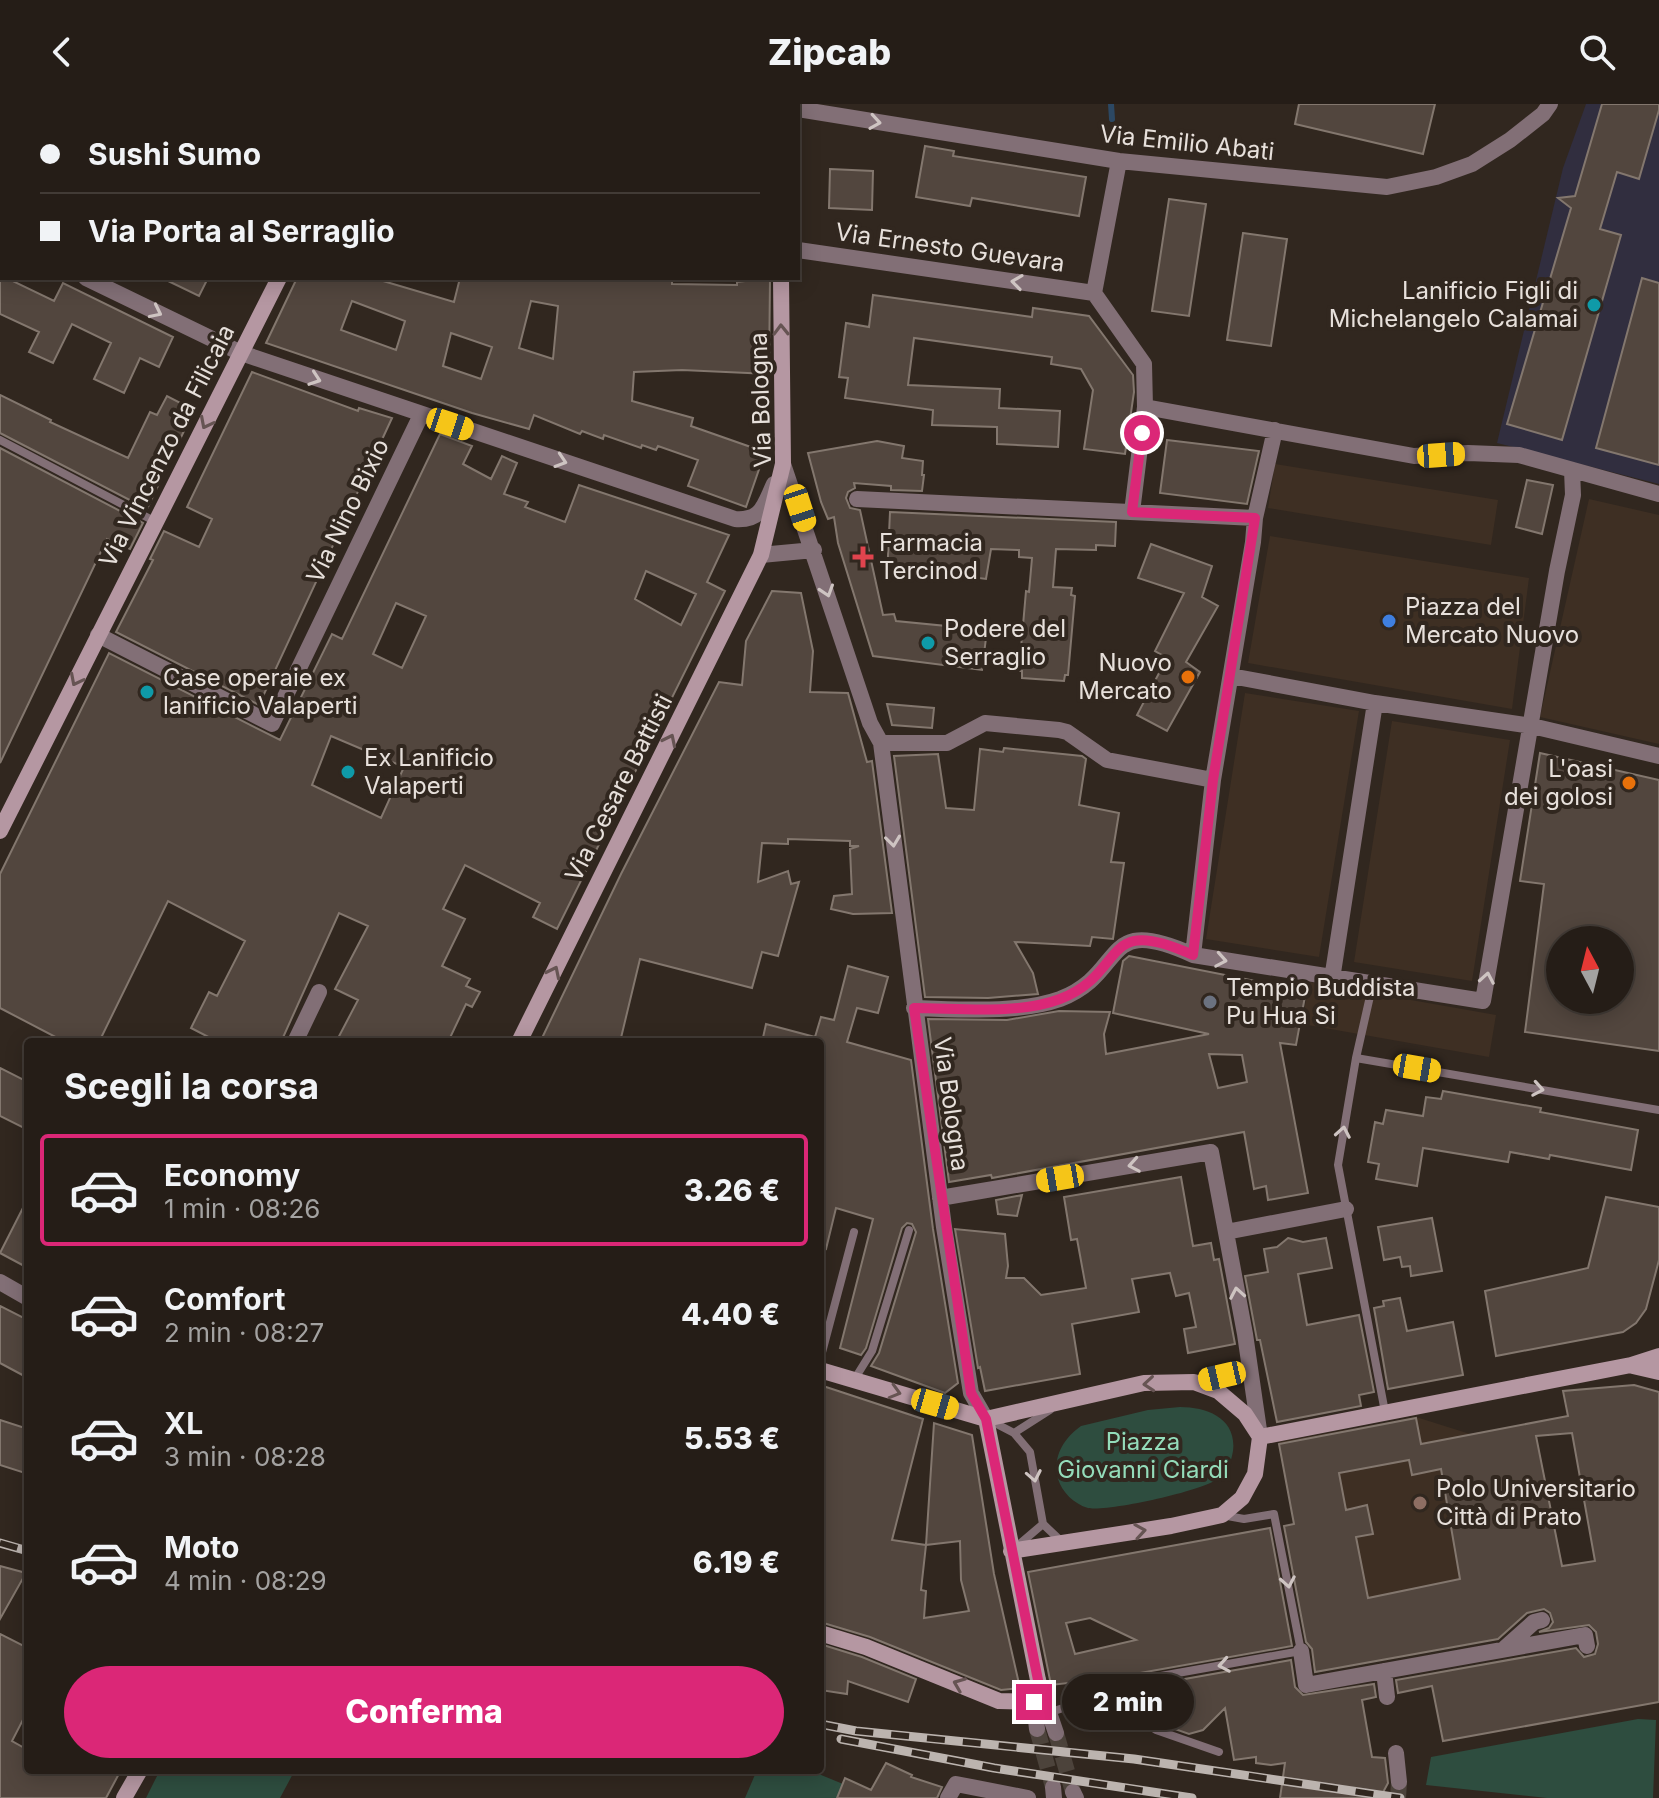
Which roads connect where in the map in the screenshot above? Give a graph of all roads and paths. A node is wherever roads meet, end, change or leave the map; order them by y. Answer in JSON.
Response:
{"nodes":[{"id":1,"x":1550,"y":104,"type":"edge"},
{"id":2,"x":800,"y":109,"type":"edge"},
{"id":3,"x":1119,"y":161,"type":"junction"},
{"id":4,"x":800,"y":250,"type":"edge"},
{"id":5,"x":90,"y":280,"type":"edge"},
{"id":6,"x":278,"y":280,"type":"edge"},
{"id":7,"x":781,"y":280,"type":"edge"},
{"id":8,"x":1094,"y":293,"type":"junction"},
{"id":9,"x":241,"y":353,"type":"junction"},
{"id":10,"x":1145,"y":407,"type":"junction"},
{"id":11,"x":421,"y":415,"type":"junction"},
{"id":12,"x":1275,"y":430,"type":"junction"},
{"id":13,"x":0,"y":440,"type":"edge"},
{"id":14,"x":783,"y":464,"type":"junction"},
{"id":15,"x":1572,"y":470,"type":"junction"},
{"id":16,"x":1659,"y":494,"type":"edge"},
{"id":17,"x":857,"y":499,"type":"dead end"},
{"id":18,"x":1132,"y":512,"type":"junction"},
{"id":19,"x":1255,"y":518,"type":"junction"},
{"id":20,"x":156,"y":522,"type":"junction"},
{"id":21,"x":814,"y":550,"type":"junction"},
{"id":22,"x":761,"y":555,"type":"junction"},
{"id":23,"x":98,"y":635,"type":"junction"},
{"id":24,"x":1231,"y":676,"type":"junction"},
{"id":25,"x":1375,"y":703,"type":"junction"},
{"id":26,"x":1532,"y":726,"type":"junction"},
{"id":27,"x":881,"y":743,"type":"junction"},
{"id":28,"x":1659,"y":756,"type":"edge"},
{"id":29,"x":1213,"y":780,"type":"junction"},
{"id":30,"x":0,"y":831,"type":"edge"},
{"id":31,"x":1193,"y":955,"type":"junction"},
{"id":32,"x":1332,"y":979,"type":"junction"},
{"id":33,"x":1373,"y":983,"type":"junction"},
{"id":34,"x":319,"y":992,"type":"dead end"},
{"id":35,"x":914,"y":1008,"type":"junction"},
{"id":36,"x":297,"y":1038,"type":"edge"},
{"id":37,"x":521,"y":1038,"type":"edge"},
{"id":38,"x":1356,"y":1058,"type":"junction"},
{"id":39,"x":1659,"y":1110,"type":"edge"},
{"id":40,"x":940,"y":1198,"type":"junction"},
{"id":41,"x":1346,"y":1209,"type":"junction"},
{"id":42,"x":909,"y":1230,"type":"dead end"},
{"id":43,"x":854,"y":1232,"type":"dead end"},
{"id":44,"x":1226,"y":1232,"type":"junction"},
{"id":45,"x":0,"y":1282,"type":"edge"},
{"id":46,"x":24,"y":1296,"type":"edge"},
{"id":47,"x":824,"y":1345,"type":"edge"},
{"id":48,"x":1659,"y":1356,"type":"edge"},
{"id":49,"x":1631,"y":1365,"type":"junction"},
{"id":50,"x":1251,"y":1370,"type":"junction"},
{"id":51,"x":824,"y":1371,"type":"edge"},
{"id":52,"x":1659,"y":1372,"type":"edge"},
{"id":53,"x":854,"y":1380,"type":"junction"},
{"id":54,"x":1194,"y":1382,"type":"junction"},
{"id":55,"x":1068,"y":1399,"type":"junction"},
{"id":56,"x":1385,"y":1413,"type":"junction"},
{"id":57,"x":986,"y":1419,"type":"junction"},
{"id":58,"x":1014,"y":1433,"type":"junction"},
{"id":59,"x":1260,"y":1437,"type":"junction"},
{"id":60,"x":1222,"y":1515,"type":"junction"},
{"id":61,"x":1043,"y":1524,"type":"junction"},
{"id":62,"x":1063,"y":1543,"type":"junction"},
{"id":63,"x":1011,"y":1551,"type":"junction"},
{"id":64,"x":1542,"y":1620,"type":"dead end"},
{"id":65,"x":824,"y":1634,"type":"edge"},
{"id":66,"x":1587,"y":1646,"type":"dead end"},
{"id":67,"x":1504,"y":1649,"type":"junction"},
{"id":68,"x":1301,"y":1651,"type":"junction"},
{"id":69,"x":1384,"y":1671,"type":"junction"},
{"id":70,"x":1038,"y":1680,"type":"junction"},
{"id":71,"x":1387,"y":1697,"type":"dead end"},
{"id":72,"x":1034,"y":1702,"type":"junction"},
{"id":73,"x":1058,"y":1709,"type":"junction"},
{"id":74,"x":1037,"y":1729,"type":"tunnel mouth"},
{"id":75,"x":1056,"y":1733,"type":"tunnel mouth"},
{"id":76,"x":1219,"y":1752,"type":"dead end"},
{"id":77,"x":1396,"y":1753,"type":"dead end"},
{"id":78,"x":138,"y":1774,"type":"edge"},
{"id":79,"x":1399,"y":1782,"type":"tunnel mouth"},
{"id":80,"x":124,"y":1798,"type":"edge"},
{"id":81,"x":948,"y":1798,"type":"edge"},
{"id":82,"x":1028,"y":1798,"type":"edge"}],
"edges":[{"from":1,"to":3,"type":"street","name":"Via Emilio Abati"},
{"from":2,"to":3,"type":"street","name":"Via Emilio Abati","one_way":true},
{"from":3,"to":8,"type":"street"},
{"from":8,"to":4,"type":"street","name":"Via Ernesto Guevara","one_way":true},
{"from":5,"to":9,"type":"street","one_way":true},
{"from":6,"to":9,"type":"street","name":"Via Vincenzo da Filicaia"},
{"from":14,"to":7,"type":"street","name":"Via Bologna","one_way":true},
{"from":8,"to":10,"type":"street"},
{"from":9,"to":11,"type":"street","one_way":true},
{"from":9,"to":20,"type":"street","name":"Via Vincenzo da Filicaia","one_way":true},
{"from":10,"to":12,"type":"street"},
{"from":10,"to":18,"type":"street"},
{"from":11,"to":14,"type":"street","one_way":true},
{"from":11,"to":23,"type":"street","name":"Via Nino Bixio"},
{"from":12,"to":15,"type":"street"},
{"from":12,"to":19,"type":"street"},
{"from":13,"to":20,"type":"lane"},
{"from":14,"to":21,"type":"street","name":"Via Bologna"},
{"from":14,"to":22,"type":"street","name":"Via Cesare Battisti"},
{"from":15,"to":16,"type":"street"},
{"from":15,"to":26,"type":"street"},
{"from":17,"to":18,"type":"street"},
{"from":18,"to":19,"type":"street"},
{"from":19,"to":24,"type":"street"},
{"from":20,"to":23,"type":"street","name":"Via Vincenzo da Filicaia"},
{"from":21,"to":22,"type":"street"},
{"from":21,"to":27,"type":"street","name":"Via Bologna","one_way":true},
{"from":37,"to":22,"type":"street","name":"Via Cesare Battisti","one_way":true},
{"from":23,"to":30,"type":"street","name":"Via Vincenzo da Filicaia","one_way":true},
{"from":24,"to":25,"type":"street"},
{"from":24,"to":29,"type":"street"},
{"from":25,"to":26,"type":"street"},
{"from":25,"to":32,"type":"street"},
{"from":26,"to":28,"type":"street"},
{"from":33,"to":26,"type":"street","one_way":true},
{"from":27,"to":29,"type":"street"},
{"from":27,"to":35,"type":"street","name":"Via Bologna","one_way":true},
{"from":29,"to":31,"type":"street"},
{"from":31,"to":32,"type":"street","one_way":true},
{"from":31,"to":35,"type":"street"},
{"from":32,"to":33,"type":"street"},
{"from":33,"to":38,"type":"lane"},
{"from":34,"to":36,"type":"street"},
{"from":35,"to":40,"type":"street","name":"Via Bologna"},
{"from":38,"to":39,"type":"lane","one_way":true},
{"from":41,"to":38,"type":"lane","one_way":true},
{"from":44,"to":40,"type":"street","one_way":true},
{"from":40,"to":57,"type":"street","name":"Via Bologna"},
{"from":41,"to":44,"type":"street"},
{"from":41,"to":56,"type":"lane"},
{"from":42,"to":53,"type":"lane"},
{"from":43,"to":47,"type":"lane"},
{"from":50,"to":44,"type":"street","one_way":true},
{"from":45,"to":46,"type":"street"},
{"from":48,"to":49,"type":"street"},
{"from":49,"to":52,"type":"street"},
{"from":49,"to":56,"type":"street"},
{"from":50,"to":54,"type":"lane"},
{"from":50,"to":59,"type":"street"},
{"from":51,"to":53,"type":"street"},
{"from":53,"to":57,"type":"street","one_way":true},
{"from":54,"to":55,"type":"street","one_way":true},
{"from":54,"to":59,"type":"street"},
{"from":55,"to":57,"type":"street"},
{"from":55,"to":58,"type":"lane"},
{"from":56,"to":59,"type":"street"},
{"from":57,"to":58,"type":"lane"},
{"from":57,"to":63,"type":"street"},
{"from":58,"to":61,"type":"lane","one_way":true},
{"from":59,"to":60,"type":"street"},
{"from":62,"to":60,"type":"street","one_way":true},
{"from":60,"to":68,"type":"lane","one_way":true},
{"from":61,"to":62,"type":"lane"},
{"from":61,"to":63,"type":"lane"},
{"from":62,"to":63,"type":"street"},
{"from":63,"to":70,"type":"street"},
{"from":64,"to":67,"type":"street"},
{"from":72,"to":65,"type":"street","one_way":true},
{"from":66,"to":67,"type":"street"},
{"from":67,"to":69,"type":"street"},
{"from":68,"to":69,"type":"street"},
{"from":68,"to":73,"type":"lane","one_way":true},
{"from":69,"to":71,"type":"street"},
{"from":70,"to":72,"type":"street"},
{"from":70,"to":73,"type":"street"},
{"from":72,"to":74,"type":"street"},
{"from":73,"to":75,"type":"street"},
{"from":73,"to":76,"type":"lane"},
{"from":77,"to":79,"type":"street"},
{"from":78,"to":80,"type":"street"},
{"from":81,"to":82,"type":"street"}]}
